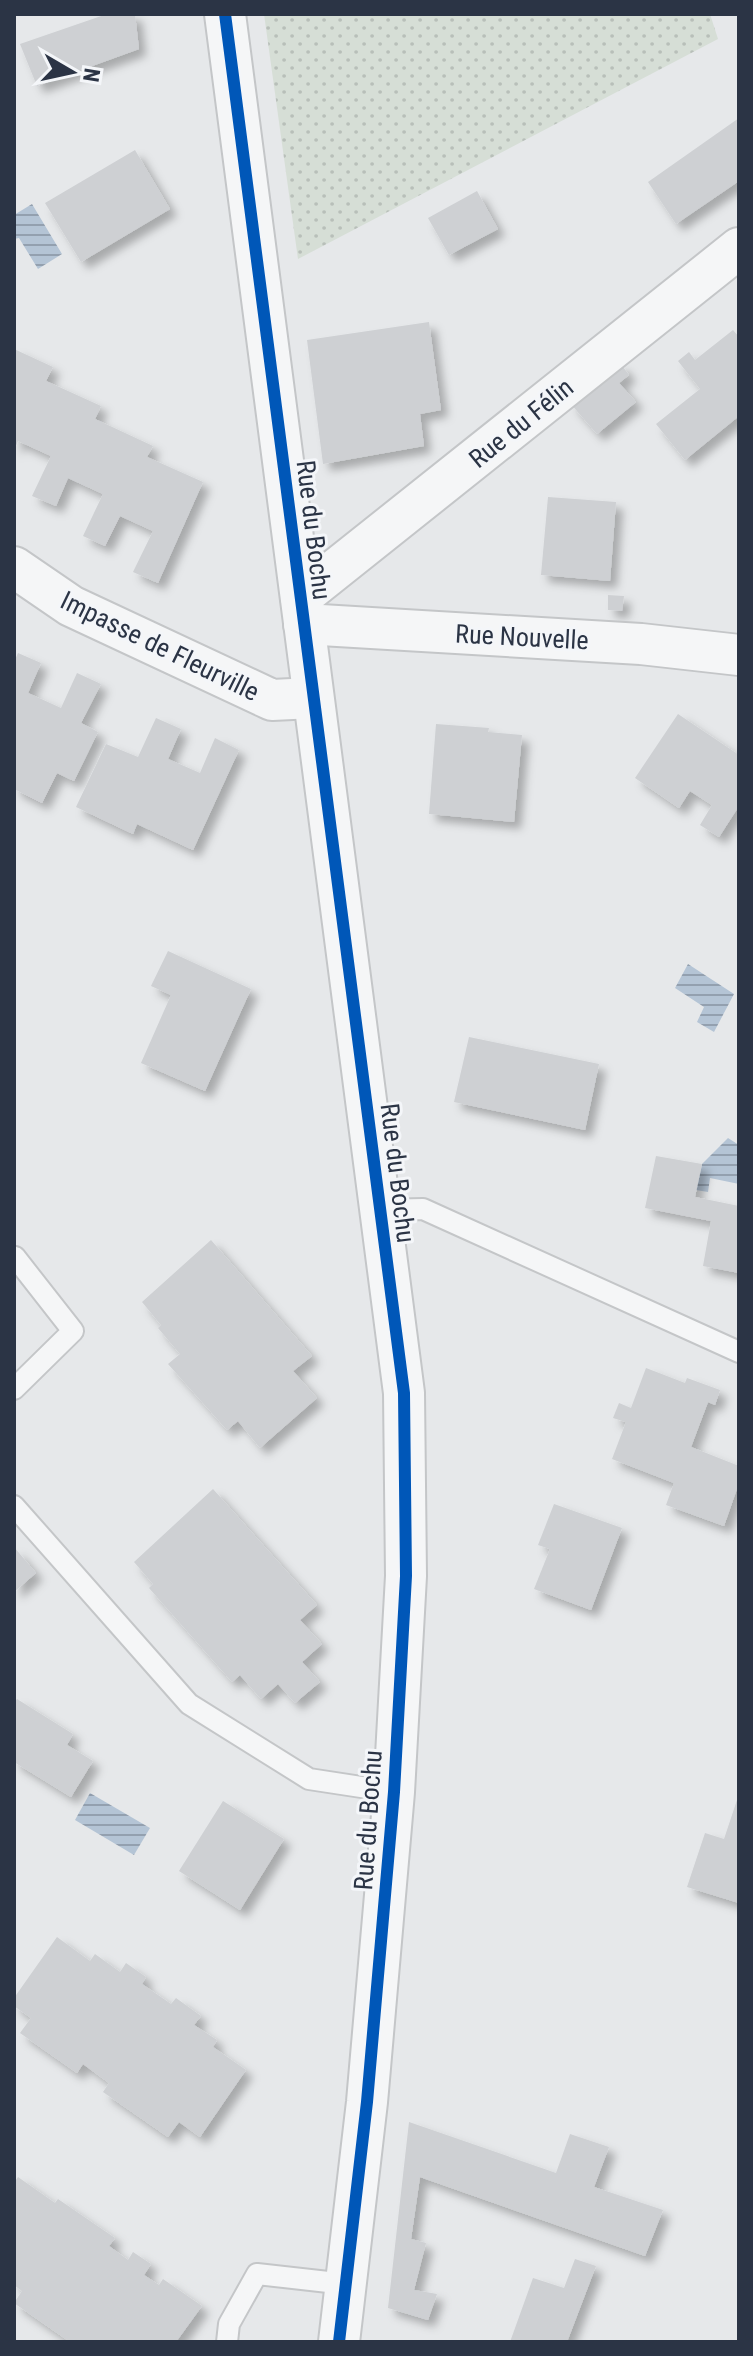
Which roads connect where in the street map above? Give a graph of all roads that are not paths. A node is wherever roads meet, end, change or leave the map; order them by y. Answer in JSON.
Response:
{"nodes":[{"id":1,"x":225,"y":14,"type":"edge"},
{"id":2,"x":739,"y":248,"type":"edge"},
{"id":3,"x":14,"y":567,"type":"edge"},
{"id":4,"x":302,"y":611,"type":"junction"},
{"id":5,"x":739,"y":655,"type":"edge"},
{"id":6,"x":313,"y":698,"type":"junction"},
{"id":7,"x":380,"y":1210,"type":"junction"},
{"id":8,"x":15,"y":1257,"type":"edge"},
{"id":9,"x":739,"y":1352,"type":"edge"},
{"id":10,"x":14,"y":1389,"type":"edge"},
{"id":11,"x":14,"y":1506,"type":"edge"},
{"id":12,"x":394,"y":1792,"type":"junction"},
{"id":13,"x":346,"y":2284,"type":"junction"},
{"id":14,"x":227,"y":2342,"type":"edge"},
{"id":15,"x":339,"y":2342,"type":"edge"}],
"edges":[{"from":1,"to":4,"type":"street","name":"Rue du Bochu"},
{"from":2,"to":4,"type":"street","name":"Rue du Félin"},
{"from":3,"to":6,"type":"street","name":"Impasse de Fleurville"},
{"from":4,"to":5,"type":"street","name":"Rue Nouvelle"},
{"from":4,"to":6,"type":"street","name":"Rue du Bochu"},
{"from":6,"to":7,"type":"street","name":"Rue du Bochu"},
{"from":7,"to":9,"type":"lane"},
{"from":7,"to":12,"type":"street","name":"Rue du Bochu"},
{"from":8,"to":10,"type":"lane"},
{"from":11,"to":12,"type":"lane"},
{"from":12,"to":13,"type":"street","name":"Rue du Bochu"},
{"from":13,"to":14,"type":"lane"},
{"from":13,"to":15,"type":"street","name":"Rue du Bochu"}]}
